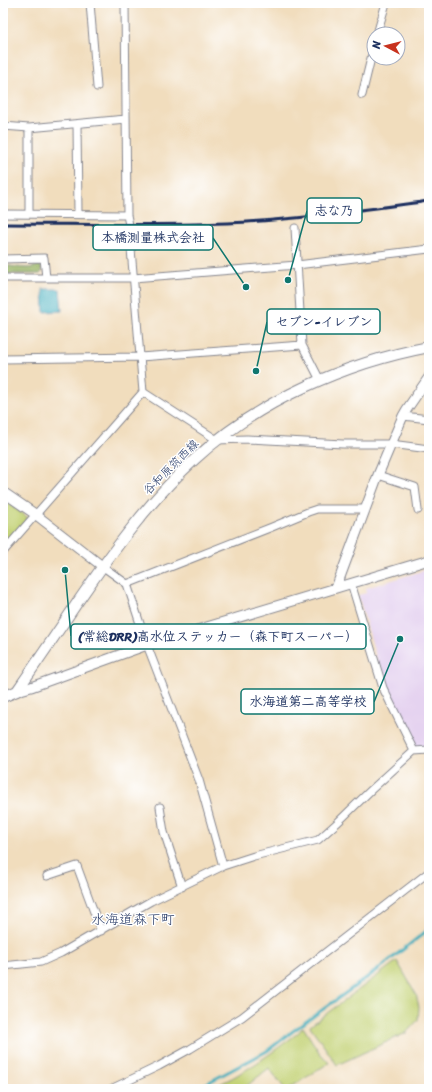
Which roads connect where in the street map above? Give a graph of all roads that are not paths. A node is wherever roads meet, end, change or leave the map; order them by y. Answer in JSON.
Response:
{"nodes":[{"id":1,"x":90,"y":3,"type":"edge"},
{"id":2,"x":125,"y":3,"type":"edge"},
{"id":3,"x":386,"y":3,"type":"edge"},
{"id":4,"x":379,"y":26,"type":"edge"},
{"id":5,"x":369,"y":66,"type":"edge"},
{"id":6,"x":97,"y":87,"type":"dead end"},
{"id":7,"x":362,"y":94,"type":"dead end"},
{"id":8,"x":126,"y":119,"type":"junction"},
{"id":9,"x":77,"y":124,"type":"junction"},
{"id":10,"x":3,"y":126,"type":"edge"},
{"id":11,"x":29,"y":128,"type":"junction"},
{"id":12,"x":3,"y":214,"type":"edge"},
{"id":13,"x":29,"y":214,"type":"junction"},
{"id":14,"x":78,"y":214,"type":"junction"},
{"id":15,"x":127,"y":215,"type":"junction"},
{"id":16,"x":295,"y":228,"type":"dead end"},
{"id":17,"x":429,"y":249,"type":"edge"},
{"id":18,"x":3,"y":259,"type":"edge"},
{"id":19,"x":297,"y":265,"type":"junction"},
{"id":20,"x":3,"y":278,"type":"edge"},
{"id":21,"x":46,"y":278,"type":"junction"},
{"id":22,"x":133,"y":278,"type":"junction"},
{"id":23,"x":302,"y":345,"type":"junction"},
{"id":24,"x":429,"y":347,"type":"edge"},
{"id":25,"x":140,"y":358,"type":"junction"},
{"id":26,"x":3,"y":359,"type":"edge"},
{"id":27,"x":429,"y":377,"type":"edge"},
{"id":28,"x":320,"y":380,"type":"junction"},
{"id":29,"x":142,"y":392,"type":"junction"},
{"id":30,"x":403,"y":416,"type":"junction"},
{"id":31,"x":429,"y":419,"type":"edge"},
{"id":32,"x":216,"y":440,"type":"junction"},
{"id":33,"x":391,"y":444,"type":"junction"},
{"id":34,"x":429,"y":449,"type":"edge"},
{"id":35,"x":378,"y":475,"type":"junction"},
{"id":36,"x":3,"y":492,"type":"edge"},
{"id":37,"x":365,"y":509,"type":"junction"},
{"id":38,"x":418,"y":510,"type":"dead end"},
{"id":39,"x":35,"y":514,"type":"junction"},
{"id":40,"x":3,"y":552,"type":"edge"},
{"id":41,"x":429,"y":560,"type":"edge"},
{"id":42,"x":102,"y":566,"type":"junction"},
{"id":43,"x":351,"y":583,"type":"junction"},
{"id":44,"x":127,"y":584,"type":"junction"},
{"id":45,"x":336,"y":588,"type":"junction"},
{"id":46,"x":147,"y":645,"type":"junction"},
{"id":47,"x":17,"y":690,"type":"junction"},
{"id":48,"x":3,"y":697,"type":"edge"},
{"id":49,"x":429,"y":750,"type":"edge"},
{"id":50,"x":414,"y":751,"type":"junction"},
{"id":51,"x":160,"y":807,"type":"dead end"},
{"id":52,"x":223,"y":866,"type":"junction"},
{"id":53,"x":429,"y":872,"type":"edge"},
{"id":54,"x":47,"y":876,"type":"dead end"},
{"id":55,"x":182,"y":887,"type":"junction"},
{"id":56,"x":101,"y":931,"type":"junction"},
{"id":57,"x":3,"y":966,"type":"edge"},
{"id":58,"x":111,"y":1089,"type":"edge"}],
"edges":[{"from":1,"to":6,"type":"street"},
{"from":2,"to":8,"type":"street"},
{"from":3,"to":4,"type":"street"},
{"from":5,"to":7,"type":"street"},
{"from":8,"to":9,"type":"street"},
{"from":8,"to":15,"type":"street"},
{"from":9,"to":11,"type":"street"},
{"from":9,"to":14,"type":"street"},
{"from":10,"to":11,"type":"street"},
{"from":11,"to":13,"type":"street"},
{"from":12,"to":13,"type":"street"},
{"from":13,"to":14,"type":"street"},
{"from":14,"to":15,"type":"street"},
{"from":15,"to":22,"type":"street"},
{"from":16,"to":19,"type":"street"},
{"from":17,"to":19,"type":"street"},
{"from":18,"to":21,"type":"street"},
{"from":19,"to":22,"type":"street"},
{"from":19,"to":23,"type":"street"},
{"from":20,"to":21,"type":"street"},
{"from":21,"to":22,"type":"street"},
{"from":22,"to":25,"type":"street"},
{"from":23,"to":25,"type":"street"},
{"from":23,"to":28,"type":"street"},
{"from":24,"to":28,"type":"main road","name":"谷和原筑西線"},
{"from":25,"to":26,"type":"street"},
{"from":25,"to":29,"type":"street"},
{"from":27,"to":30,"type":"street"},
{"from":28,"to":32,"type":"main road","name":"谷和原筑西線"},
{"from":29,"to":32,"type":"street"},
{"from":29,"to":39,"type":"street"},
{"from":30,"to":31,"type":"street"},
{"from":30,"to":33,"type":"street"},
{"from":32,"to":33,"type":"street"},
{"from":32,"to":42,"type":"main road","name":"谷和原筑西線"},
{"from":33,"to":34,"type":"street"},
{"from":33,"to":35,"type":"street"},
{"from":35,"to":37,"type":"street"},
{"from":35,"to":38,"type":"street"},
{"from":36,"to":39,"type":"street"},
{"from":37,"to":44,"type":"street"},
{"from":37,"to":45,"type":"street"},
{"from":39,"to":40,"type":"street"},
{"from":39,"to":42,"type":"street"},
{"from":41,"to":43,"type":"street"},
{"from":42,"to":44,"type":"street"},
{"from":42,"to":47,"type":"main road","name":"谷和原筑西線"},
{"from":43,"to":45,"type":"street"},
{"from":43,"to":50,"type":"street"},
{"from":44,"to":46,"type":"street"},
{"from":45,"to":46,"type":"street"},
{"from":46,"to":47,"type":"street"},
{"from":46,"to":52,"type":"street"},
{"from":47,"to":48,"type":"main road","name":"谷和原筑西線"},
{"from":49,"to":50,"type":"street"},
{"from":50,"to":52,"type":"street"},
{"from":51,"to":55,"type":"street"},
{"from":52,"to":55,"type":"street"},
{"from":53,"to":58,"type":"street"},
{"from":54,"to":56,"type":"street"},
{"from":55,"to":56,"type":"street"},
{"from":56,"to":57,"type":"street"}]}
